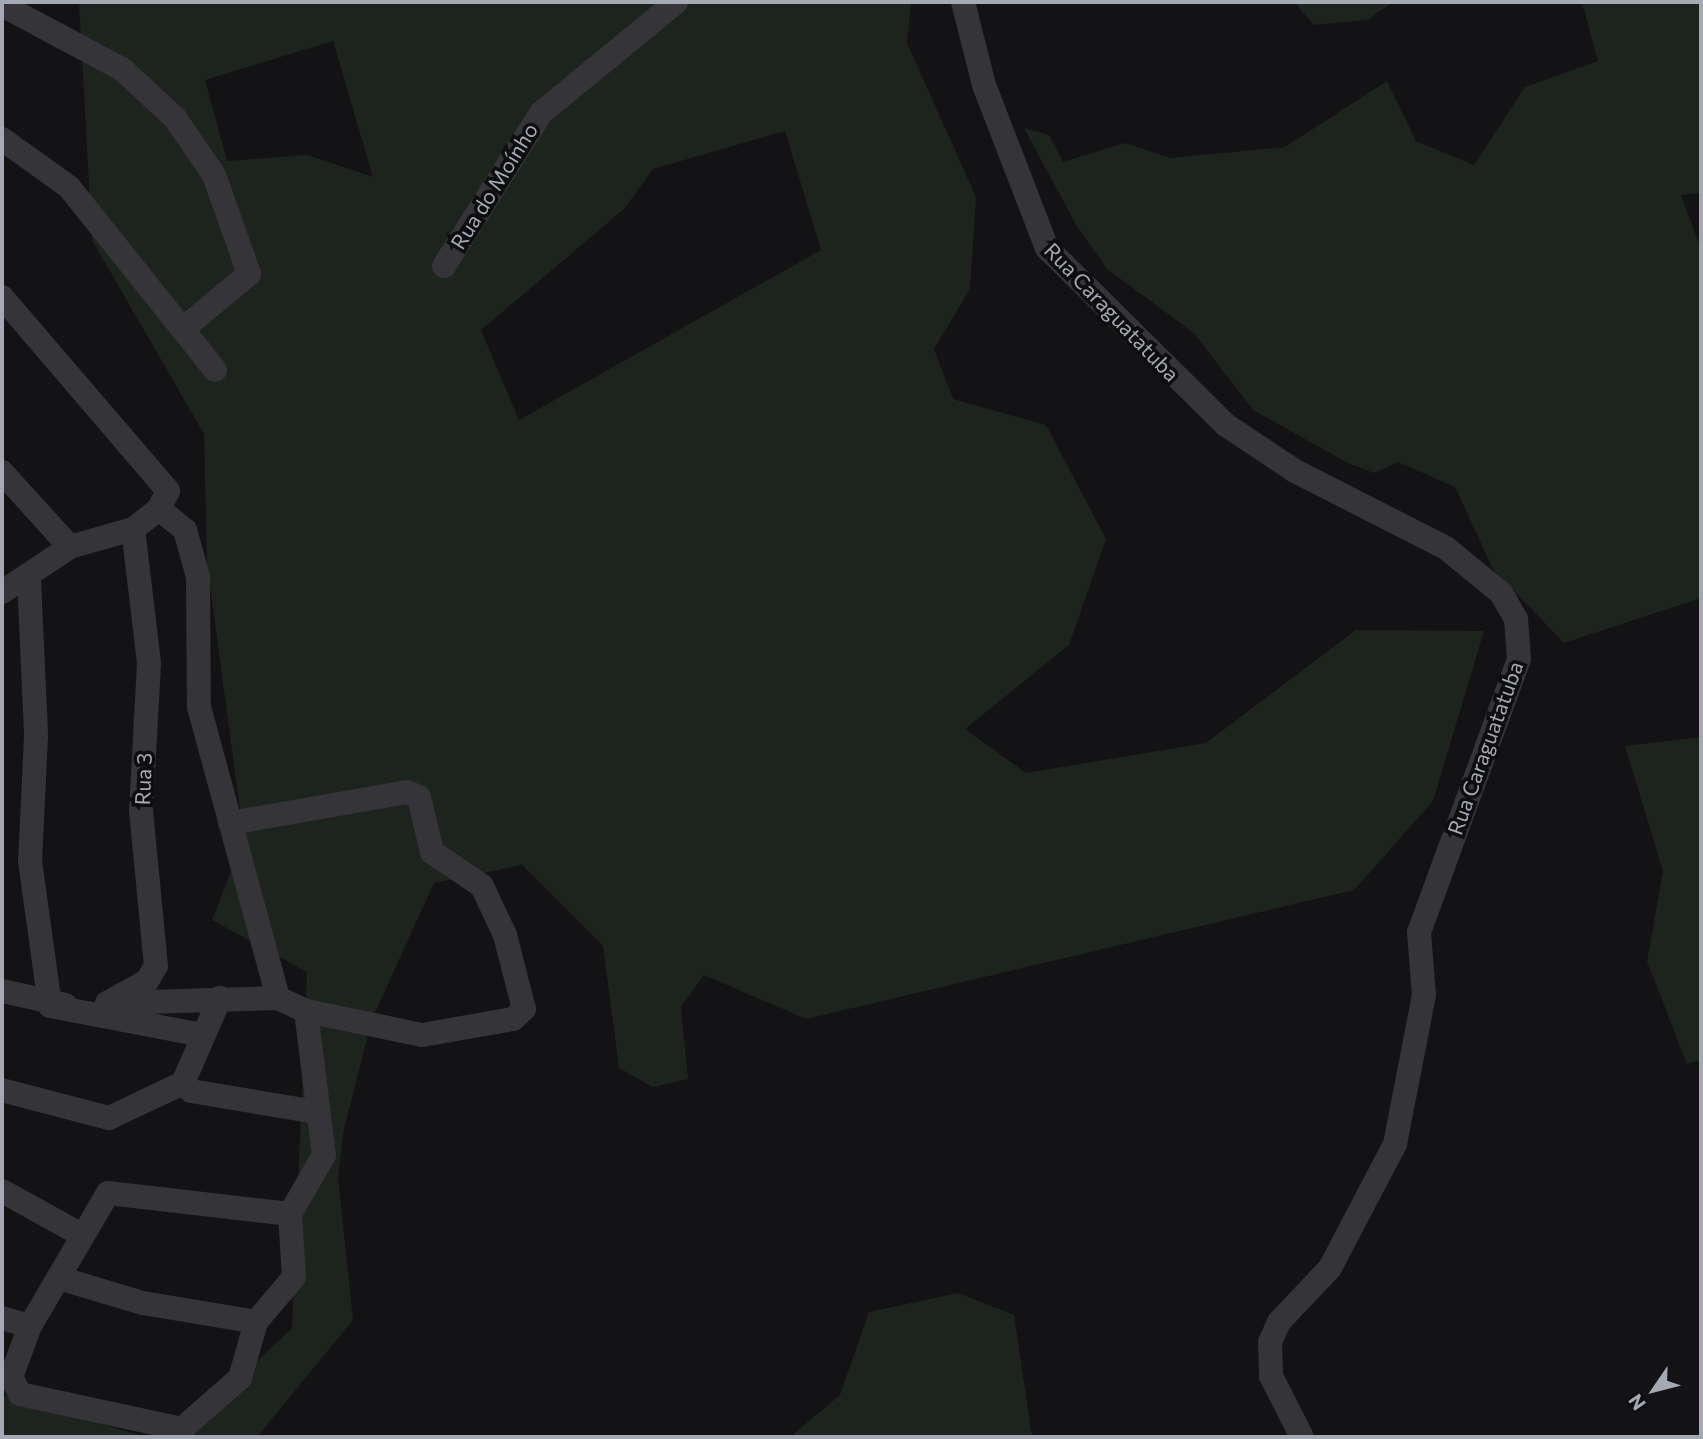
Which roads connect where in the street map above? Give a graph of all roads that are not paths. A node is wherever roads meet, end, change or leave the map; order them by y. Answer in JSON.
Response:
{"nodes":[{"id":1,"x":676,"y":2,"type":"edge"},
{"id":2,"x":964,"y":2,"type":"edge"},
{"id":3,"x":2,"y":5,"type":"edge"},
{"id":4,"x":2,"y":139,"type":"edge"},
{"id":5,"x":444,"y":266,"type":"dead end"},
{"id":6,"x":2,"y":297,"type":"edge"},
{"id":7,"x":183,"y":329,"type":"junction"},
{"id":8,"x":215,"y":370,"type":"dead end"},
{"id":9,"x":2,"y":472,"type":"edge"},
{"id":10,"x":159,"y":509,"type":"junction"},
{"id":11,"x":133,"y":529,"type":"junction"},
{"id":12,"x":70,"y":547,"type":"junction"},
{"id":13,"x":29,"y":579,"type":"junction"},
{"id":14,"x":2,"y":593,"type":"edge"},
{"id":15,"x":230,"y":823,"type":"junction"},
{"id":16,"x":2,"y":991,"type":"edge"},
{"id":17,"x":220,"y":998,"type":"junction"},
{"id":18,"x":278,"y":998,"type":"junction"},
{"id":19,"x":107,"y":1003,"type":"junction"},
{"id":20,"x":50,"y":1006,"type":"junction"},
{"id":21,"x":306,"y":1011,"type":"junction"},
{"id":22,"x":202,"y":1035,"type":"junction"},
{"id":23,"x":183,"y":1083,"type":"junction"},
{"id":24,"x":2,"y":1090,"type":"edge"},
{"id":25,"x":316,"y":1112,"type":"junction"},
{"id":26,"x":2,"y":1191,"type":"edge"},
{"id":27,"x":290,"y":1214,"type":"junction"},
{"id":28,"x":80,"y":1234,"type":"junction"},
{"id":29,"x":59,"y":1278,"type":"junction"},
{"id":30,"x":2,"y":1318,"type":"edge"},
{"id":31,"x":256,"y":1322,"type":"junction"},
{"id":32,"x":30,"y":1326,"type":"junction"},
{"id":33,"x":182,"y":1433,"type":"edge"},
{"id":34,"x":1302,"y":1437,"type":"edge"}],
"edges":[{"from":1,"to":5,"type":"street","name":"Rua do Moínho"},
{"from":2,"to":34,"type":"street","name":"Rua Caraguatatuba"},
{"from":3,"to":7,"type":"street"},
{"from":4,"to":7,"type":"street"},
{"from":6,"to":10,"type":"street"},
{"from":7,"to":8,"type":"street"},
{"from":9,"to":12,"type":"street"},
{"from":10,"to":11,"type":"street"},
{"from":10,"to":15,"type":"street"},
{"from":11,"to":12,"type":"street"},
{"from":11,"to":19,"type":"street","name":"Rua 3"},
{"from":12,"to":13,"type":"street"},
{"from":13,"to":14,"type":"street"},
{"from":13,"to":20,"type":"street"},
{"from":15,"to":18,"type":"street"},
{"from":15,"to":21,"type":"street"},
{"from":16,"to":20,"type":"street"},
{"from":17,"to":18,"type":"street"},
{"from":17,"to":19,"type":"street"},
{"from":17,"to":22,"type":"street"},
{"from":18,"to":21,"type":"street"},
{"from":19,"to":20,"type":"street"},
{"from":20,"to":22,"type":"street"},
{"from":21,"to":25,"type":"street"},
{"from":22,"to":23,"type":"street"},
{"from":23,"to":24,"type":"street"},
{"from":23,"to":25,"type":"street"},
{"from":25,"to":27,"type":"street"},
{"from":26,"to":28,"type":"street"},
{"from":27,"to":28,"type":"street"},
{"from":27,"to":31,"type":"street"},
{"from":28,"to":29,"type":"street"},
{"from":29,"to":31,"type":"street"},
{"from":29,"to":32,"type":"street"},
{"from":30,"to":32,"type":"street"},
{"from":31,"to":33,"type":"street"},
{"from":32,"to":33,"type":"street"}]}
